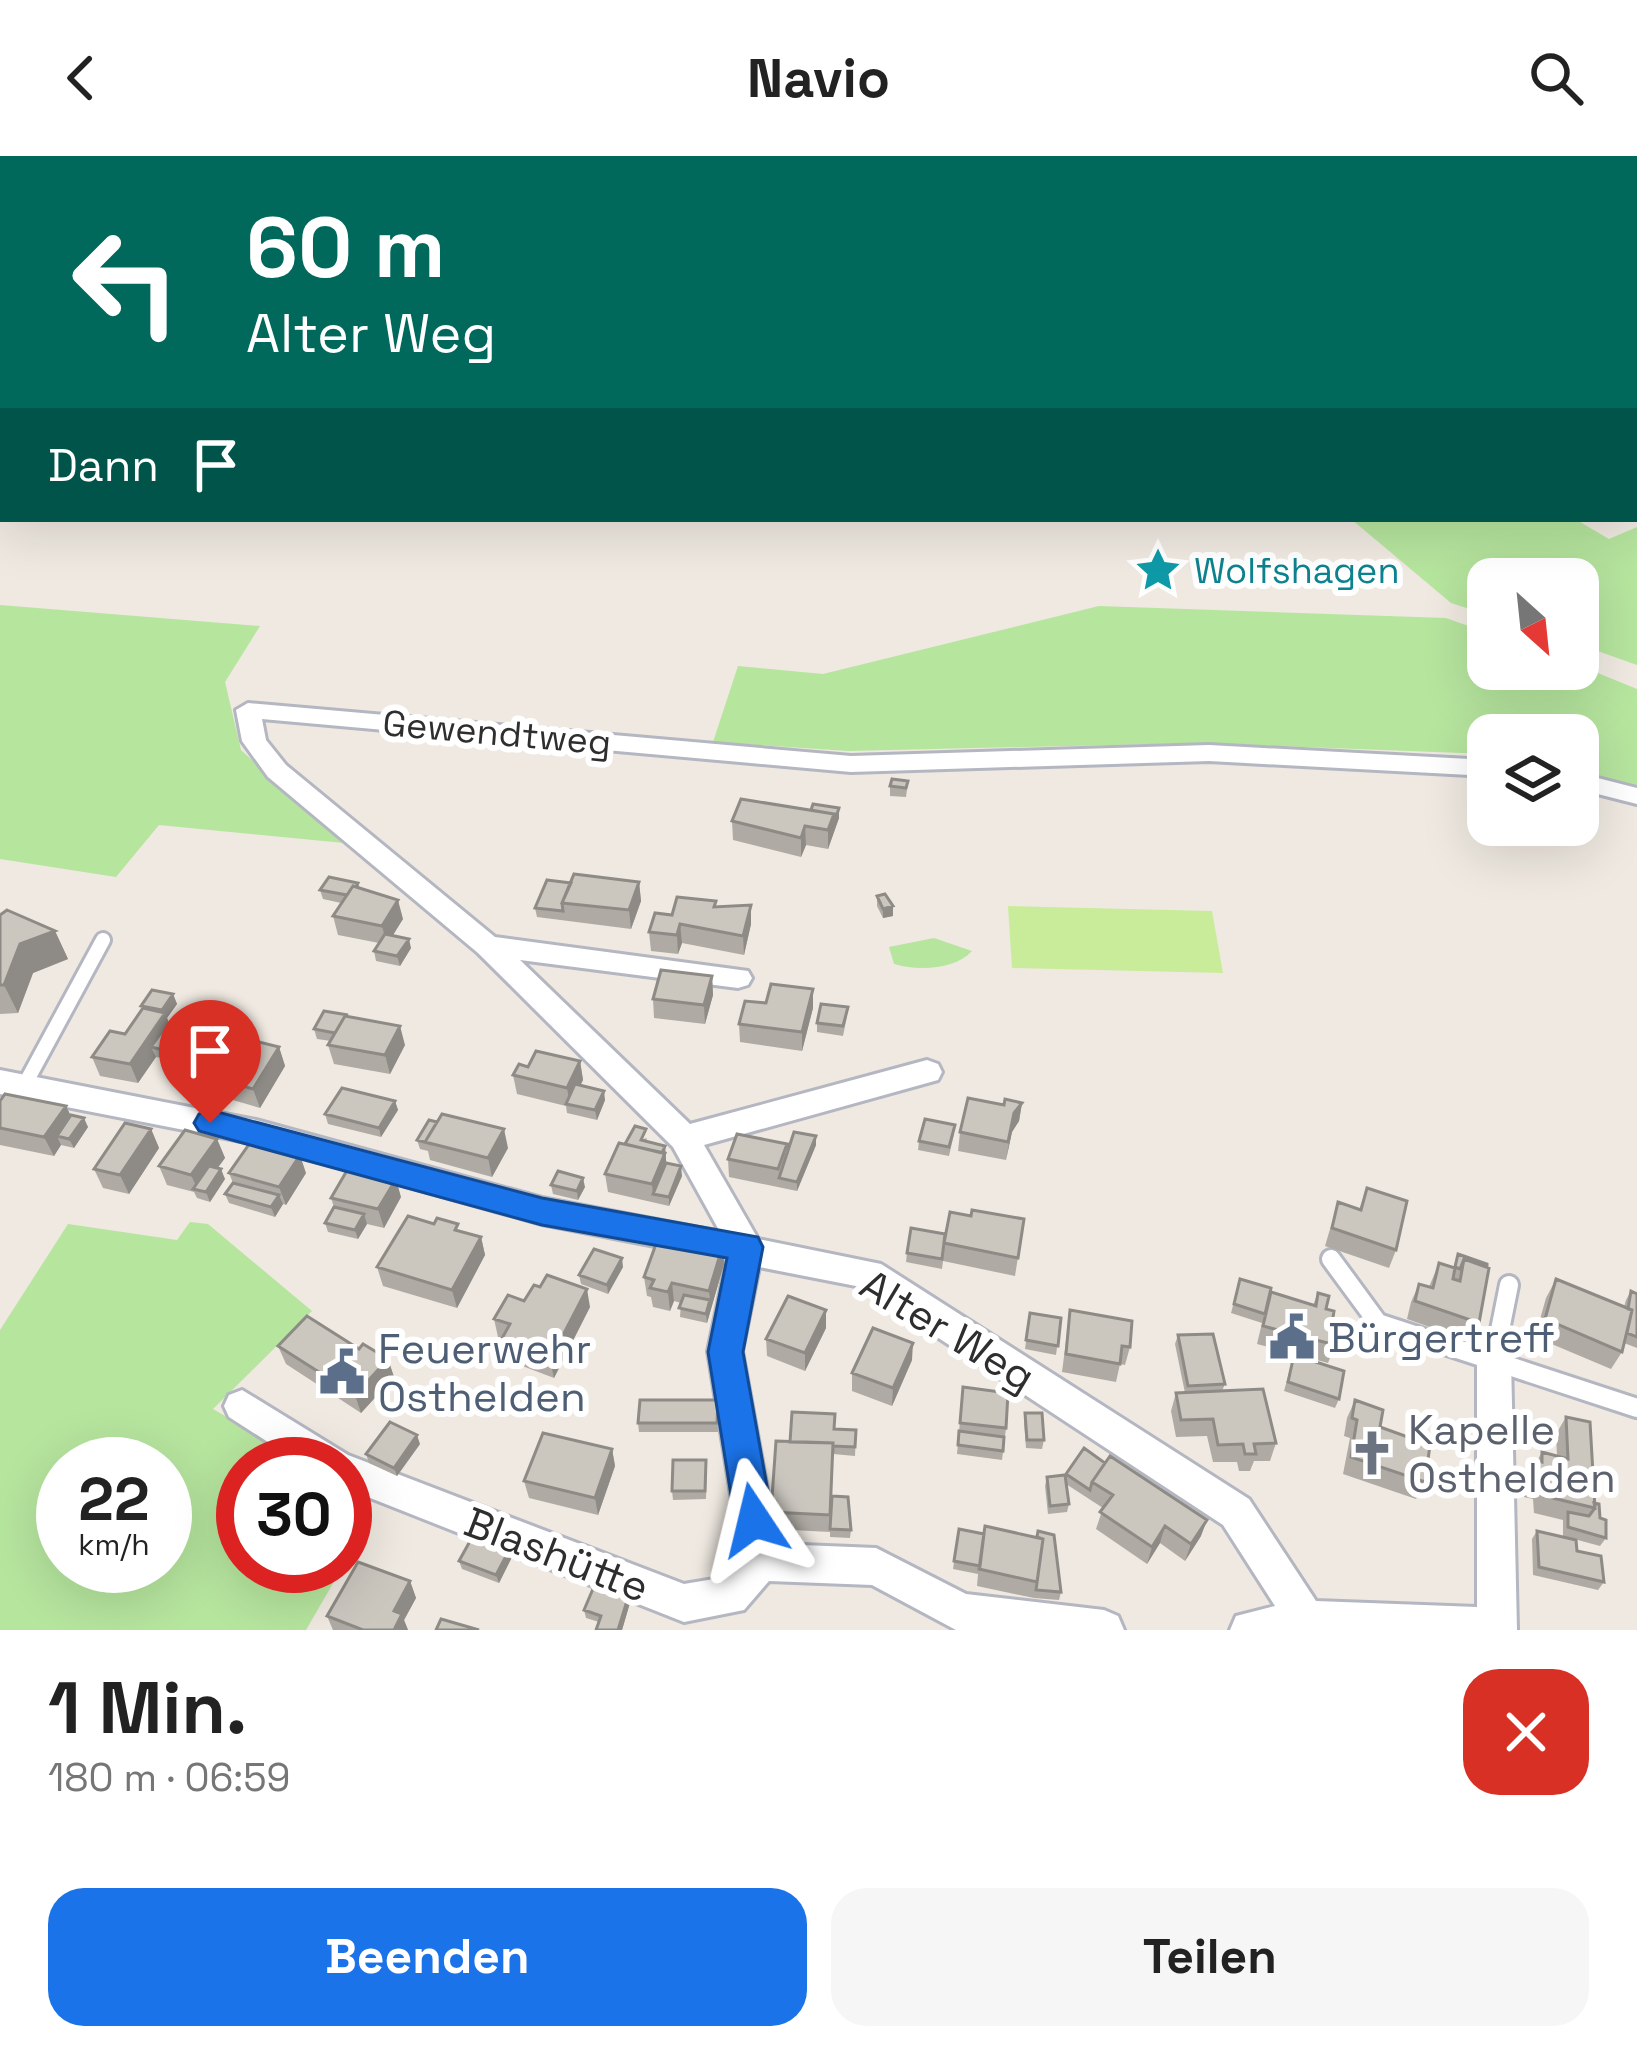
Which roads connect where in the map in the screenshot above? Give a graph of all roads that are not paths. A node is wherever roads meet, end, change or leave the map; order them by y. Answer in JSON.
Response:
{"nodes":[{"id":1,"x":1467,"y":767,"type":"edge"},
{"id":2,"x":1599,"y":786,"type":"edge"},
{"id":3,"x":1637,"y":796,"type":"edge"},
{"id":4,"x":104,"y":940,"type":"dead end"},
{"id":5,"x":488,"y":946,"type":"junction"},
{"id":6,"x":738,"y":978,"type":"dead end"},
{"id":7,"x":927,"y":1072,"type":"dead end"},
{"id":8,"x":12,"y":1084,"type":"edge"},
{"id":9,"x":684,"y":1138,"type":"junction"},
{"id":10,"x":746,"y":1247,"type":"junction"},
{"id":11,"x":1331,"y":1259,"type":"dead end"},
{"id":12,"x":1509,"y":1285,"type":"dead end"},
{"id":13,"x":1494,"y":1360,"type":"junction"},
{"id":14,"x":242,"y":1406,"type":"dead end"},
{"id":15,"x":1637,"y":1408,"type":"edge"},
{"id":16,"x":291,"y":1437,"type":"edge"},
{"id":17,"x":372,"y":1482,"type":"edge"},
{"id":18,"x":761,"y":1562,"type":"junction"},
{"id":19,"x":1310,"y":1625,"type":"edge"},
{"id":20,"x":1497,"y":1629,"type":"edge"},
{"id":21,"x":1104,"y":1630,"type":"edge"},
{"id":22,"x":1250,"y":1630,"type":"edge"}],
"edges":[{"from":1,"to":5,"type":"street","name":"Gewendtweg"},
{"from":2,"to":3,"type":"street"},
{"from":4,"to":8,"type":"lane"},
{"from":5,"to":6,"type":"street"},
{"from":5,"to":9,"type":"street","name":"Gewendtweg"},
{"from":7,"to":9,"type":"street"},
{"from":8,"to":10,"type":"street","name":"Alter Weg"},
{"from":9,"to":10,"type":"street","name":"Gewendtweg"},
{"from":10,"to":18,"type":"street"},
{"from":10,"to":19,"type":"street","name":"Alter Weg"},
{"from":11,"to":13,"type":"lane"},
{"from":12,"to":13,"type":"lane"},
{"from":13,"to":15,"type":"lane"},
{"from":13,"to":20,"type":"street"},
{"from":14,"to":16,"type":"street"},
{"from":17,"to":18,"type":"street","name":"Blashütte"},
{"from":18,"to":21,"type":"street"},
{"from":19,"to":20,"type":"street"},
{"from":19,"to":22,"type":"street"}]}
